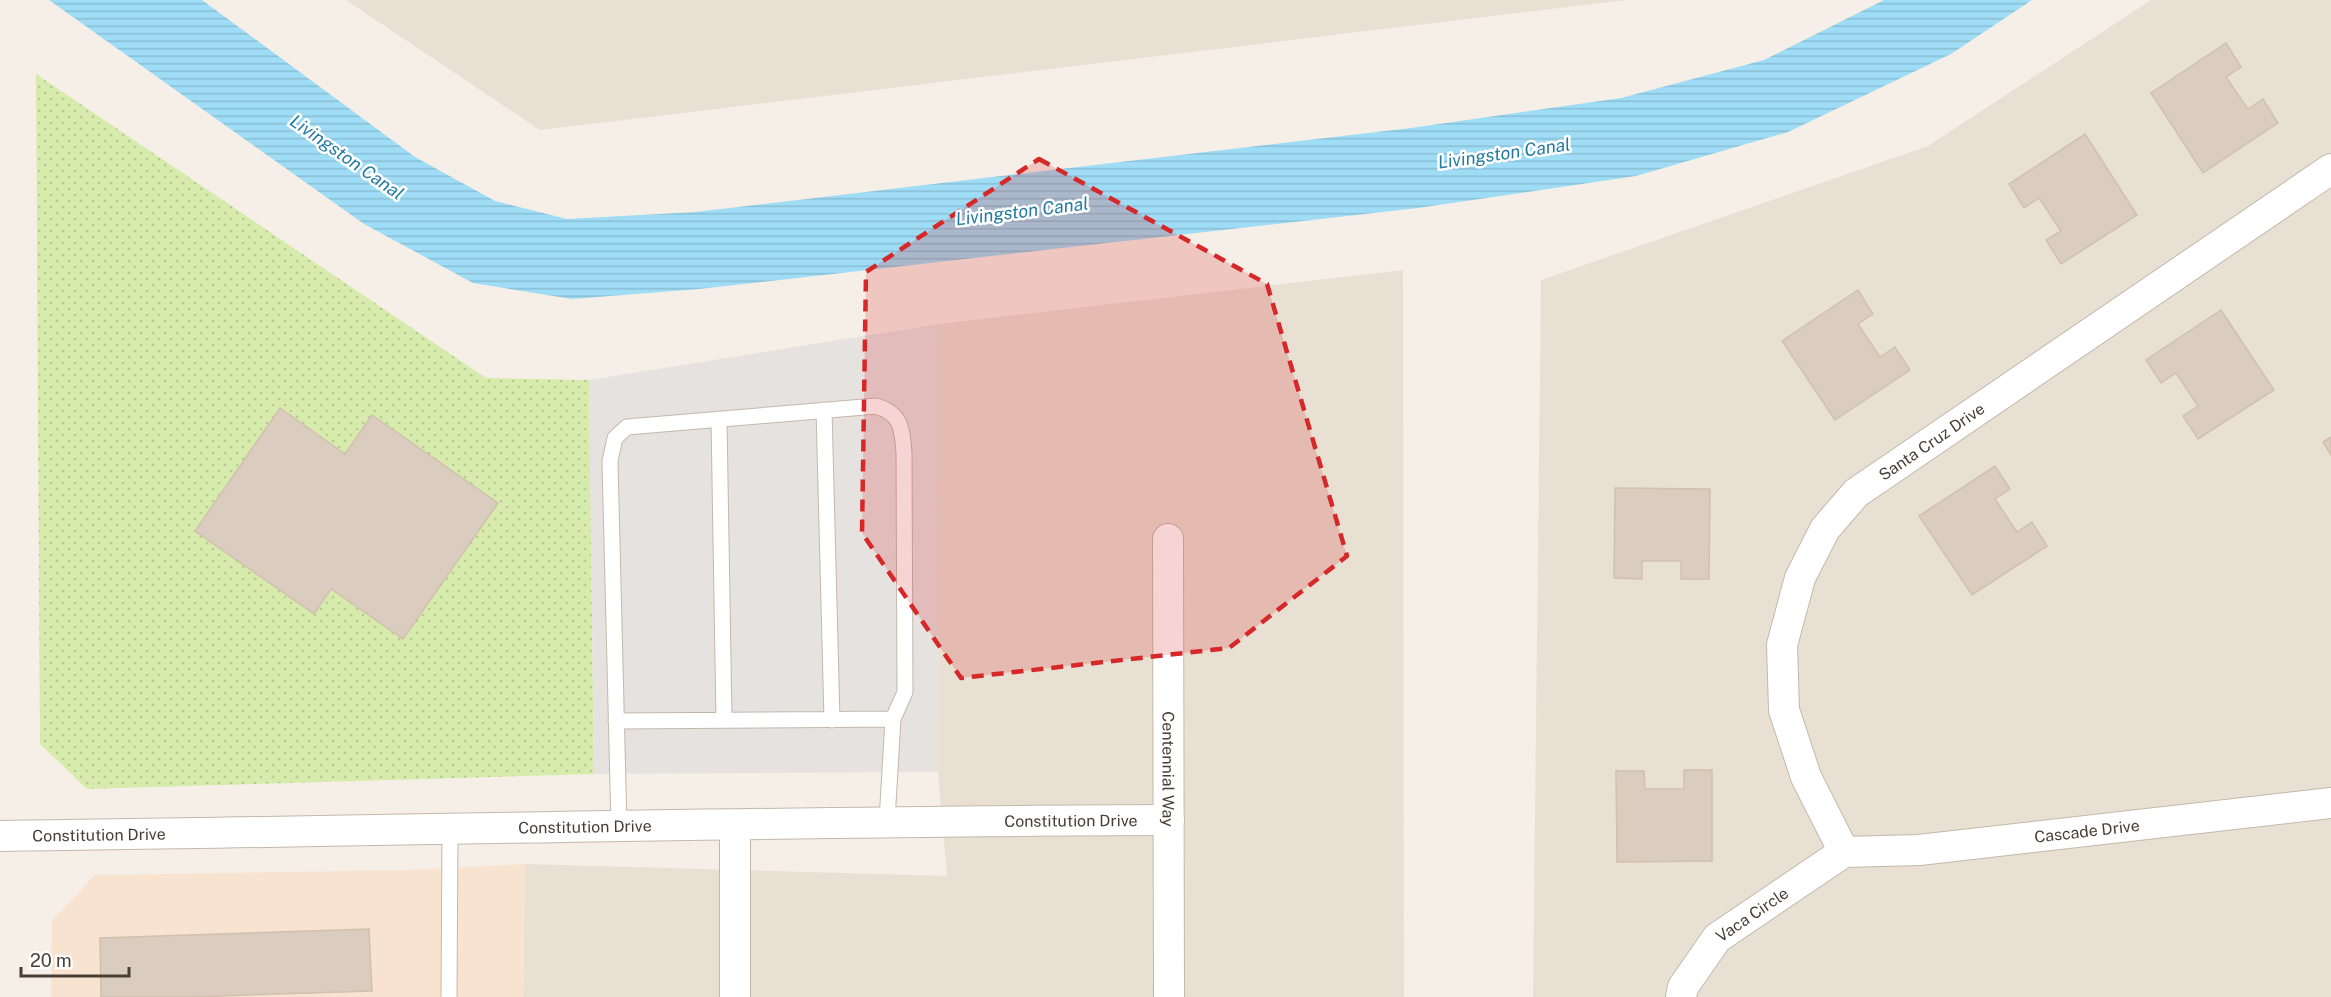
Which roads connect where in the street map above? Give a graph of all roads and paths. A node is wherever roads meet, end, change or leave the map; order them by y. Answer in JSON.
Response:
{"nodes":[{"id":1,"x":2331,"y":169,"type":"edge"},
{"id":2,"x":824,"y":410,"type":"junction"},
{"id":3,"x":719,"y":419,"type":"junction"},
{"id":4,"x":1168,"y":538,"type":"dead end"},
{"id":5,"x":893,"y":719,"type":"junction"},
{"id":6,"x":724,"y":720,"type":"junction"},
{"id":7,"x":832,"y":720,"type":"junction"},
{"id":8,"x":615,"y":721,"type":"junction"},
{"id":9,"x":2331,"y":803,"type":"edge"},
{"id":10,"x":1169,"y":820,"type":"junction"},
{"id":11,"x":888,"y":821,"type":"junction"},
{"id":12,"x":735,"y":826,"type":"junction"},
{"id":13,"x":618,"y":827,"type":"junction"},
{"id":14,"x":450,"y":830,"type":"junction"},
{"id":15,"x":0,"y":836,"type":"edge"},
{"id":16,"x":1845,"y":852,"type":"junction"},
{"id":17,"x":449,"y":997,"type":"edge"},
{"id":18,"x":735,"y":997,"type":"edge"},
{"id":19,"x":1169,"y":997,"type":"edge"},
{"id":20,"x":1680,"y":997,"type":"edge"}],
"edges":[{"from":1,"to":16,"type":"street","name":"Santa Cruz Drive"},
{"from":2,"to":3,"type":"lane"},
{"from":2,"to":5,"type":"lane"},
{"from":2,"to":7,"type":"lane"},
{"from":3,"to":6,"type":"lane"},
{"from":3,"to":8,"type":"lane"},
{"from":4,"to":10,"type":"street","name":"Centennial Way"},
{"from":5,"to":7,"type":"lane"},
{"from":5,"to":11,"type":"lane"},
{"from":6,"to":7,"type":"lane"},
{"from":6,"to":8,"type":"lane"},
{"from":8,"to":13,"type":"lane"},
{"from":9,"to":16,"type":"street","name":"Cascade Drive"},
{"from":10,"to":11,"type":"street","name":"Constitution Drive"},
{"from":10,"to":19,"type":"street","name":"Centennial Way"},
{"from":11,"to":12,"type":"street","name":"Constitution Drive"},
{"from":12,"to":13,"type":"street","name":"Constitution Drive"},
{"from":12,"to":18,"type":"street"},
{"from":13,"to":14,"type":"street","name":"Constitution Drive"},
{"from":14,"to":15,"type":"street","name":"Constitution Drive"},
{"from":14,"to":17,"type":"lane"},
{"from":16,"to":20,"type":"street","name":"Vaca Circle"}]}
